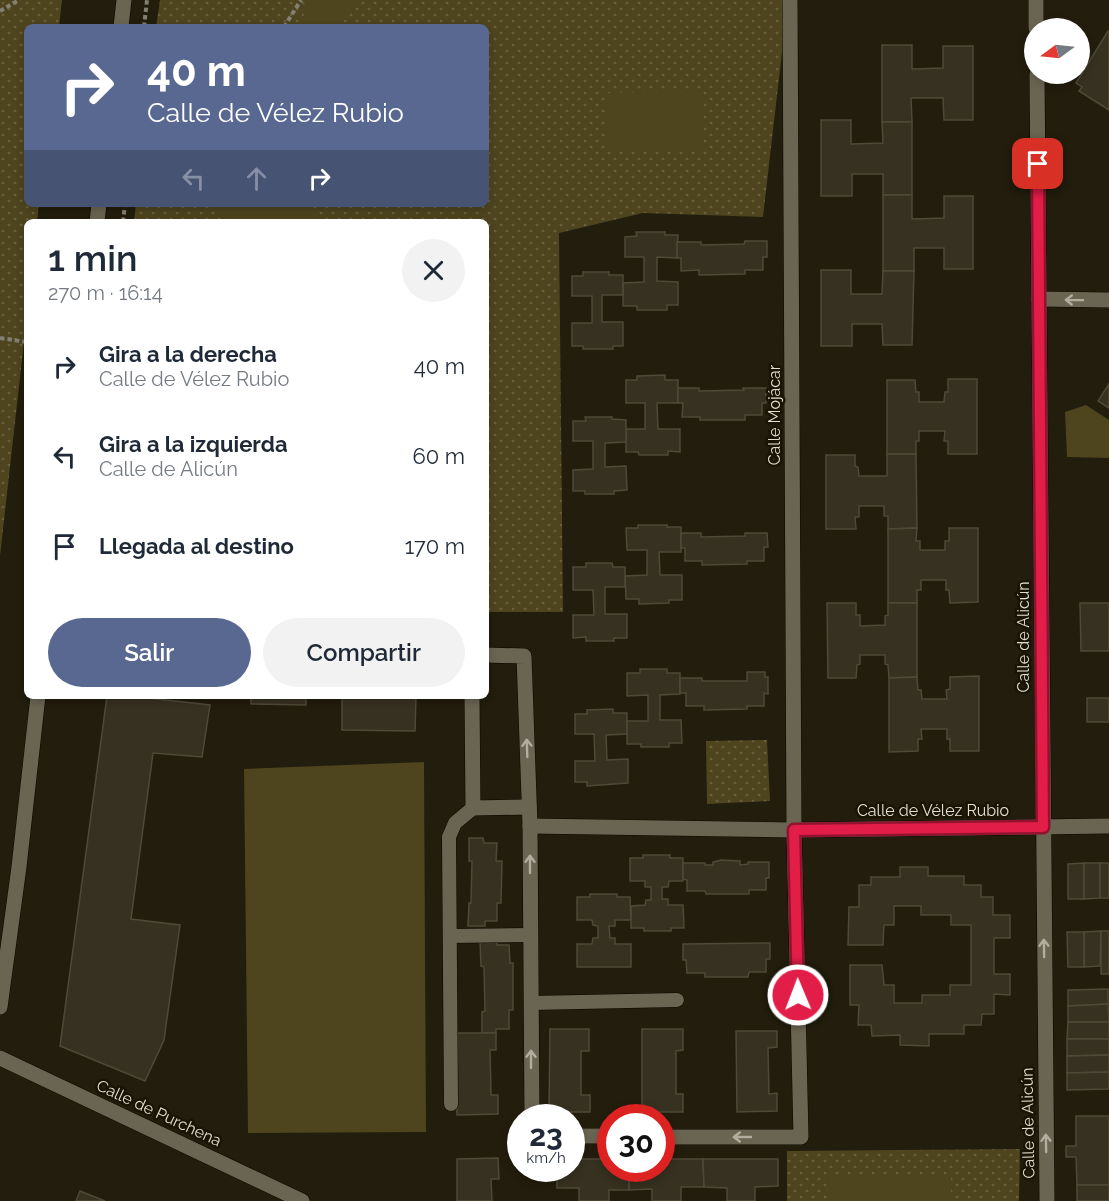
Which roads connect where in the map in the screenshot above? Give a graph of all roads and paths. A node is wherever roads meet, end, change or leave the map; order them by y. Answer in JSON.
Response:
{"nodes":[{"id":1,"x":19,"y":0,"type":"edge"},
{"id":2,"x":124,"y":0,"type":"edge"},
{"id":3,"x":147,"y":0,"type":"edge"},
{"id":4,"x":301,"y":0,"type":"edge"},
{"id":5,"x":790,"y":0,"type":"edge"},
{"id":6,"x":1036,"y":0,"type":"edge"},
{"id":7,"x":0,"y":10,"type":"edge"},
{"id":8,"x":1036,"y":18,"type":"edge"},
{"id":9,"x":121,"y":24,"type":"edge"},
{"id":10,"x":144,"y":24,"type":"edge"},
{"id":11,"x":286,"y":24,"type":"edge"},
{"id":12,"x":1037,"y":84,"type":"edge"},
{"id":13,"x":1040,"y":299,"type":"junction"},
{"id":14,"x":1109,"y":300,"type":"edge"},
{"id":15,"x":0,"y":339,"type":"edge"},
{"id":16,"x":24,"y":342,"type":"edge"},
{"id":17,"x":489,"y":655,"type":"edge"},
{"id":18,"x":38,"y":699,"type":"edge"},
{"id":19,"x":472,"y":699,"type":"edge"},
{"id":20,"x":529,"y":807,"type":"junction"},
{"id":21,"x":473,"y":808,"type":"junction"},
{"id":22,"x":530,"y":826,"type":"junction"},
{"id":23,"x":1109,"y":826,"type":"edge"},
{"id":24,"x":1043,"y":827,"type":"junction"},
{"id":25,"x":794,"y":830,"type":"junction"},
{"id":26,"x":530,"y":935,"type":"junction"},
{"id":27,"x":450,"y":936,"type":"junction"},
{"id":28,"x":677,"y":1000,"type":"dead end"},
{"id":29,"x":531,"y":1003,"type":"junction"},
{"id":30,"x":0,"y":1007,"type":"edge"},
{"id":31,"x":0,"y":1058,"type":"edge"},
{"id":32,"x":451,"y":1104,"type":"dead end"},
{"id":33,"x":532,"y":1104,"type":"edge"},
{"id":34,"x":675,"y":1137,"type":"edge"},
{"id":35,"x":302,"y":1201,"type":"edge"},
{"id":36,"x":1047,"y":1201,"type":"edge"}],
"edges":[{"from":1,"to":7,"type":"path"},
{"from":2,"to":9,"type":"street"},
{"from":3,"to":10,"type":"path"},
{"from":4,"to":11,"type":"path"},
{"from":5,"to":25,"type":"street","name":"Calle Mojácar"},
{"from":6,"to":8,"type":"street"},
{"from":12,"to":13,"type":"street","name":"Calle de Alicún"},
{"from":14,"to":13,"type":"street","one_way":true},
{"from":13,"to":24,"type":"street","name":"Calle de Alicún"},
{"from":15,"to":16,"type":"path"},
{"from":20,"to":17,"type":"street","one_way":true},
{"from":18,"to":30,"type":"street"},
{"from":19,"to":21,"type":"street"},
{"from":20,"to":21,"type":"street"},
{"from":20,"to":22,"type":"street"},
{"from":21,"to":27,"type":"lane"},
{"from":22,"to":25,"type":"street","name":"Calle de Vélez Rubio"},
{"from":26,"to":22,"type":"street","one_way":true},
{"from":23,"to":24,"type":"street","name":"Calle de Vélez Rubio"},
{"from":24,"to":25,"type":"street","name":"Calle de Vélez Rubio"},
{"from":36,"to":24,"type":"street","name":"Calle de Alicún","one_way":true},
{"from":25,"to":34,"type":"street","one_way":true},
{"from":26,"to":27,"type":"lane"},
{"from":26,"to":29,"type":"street"},
{"from":27,"to":32,"type":"lane"},
{"from":28,"to":29,"type":"lane"},
{"from":33,"to":29,"type":"street","one_way":true},
{"from":31,"to":35,"type":"street","name":"Calle de Purchena"}]}
